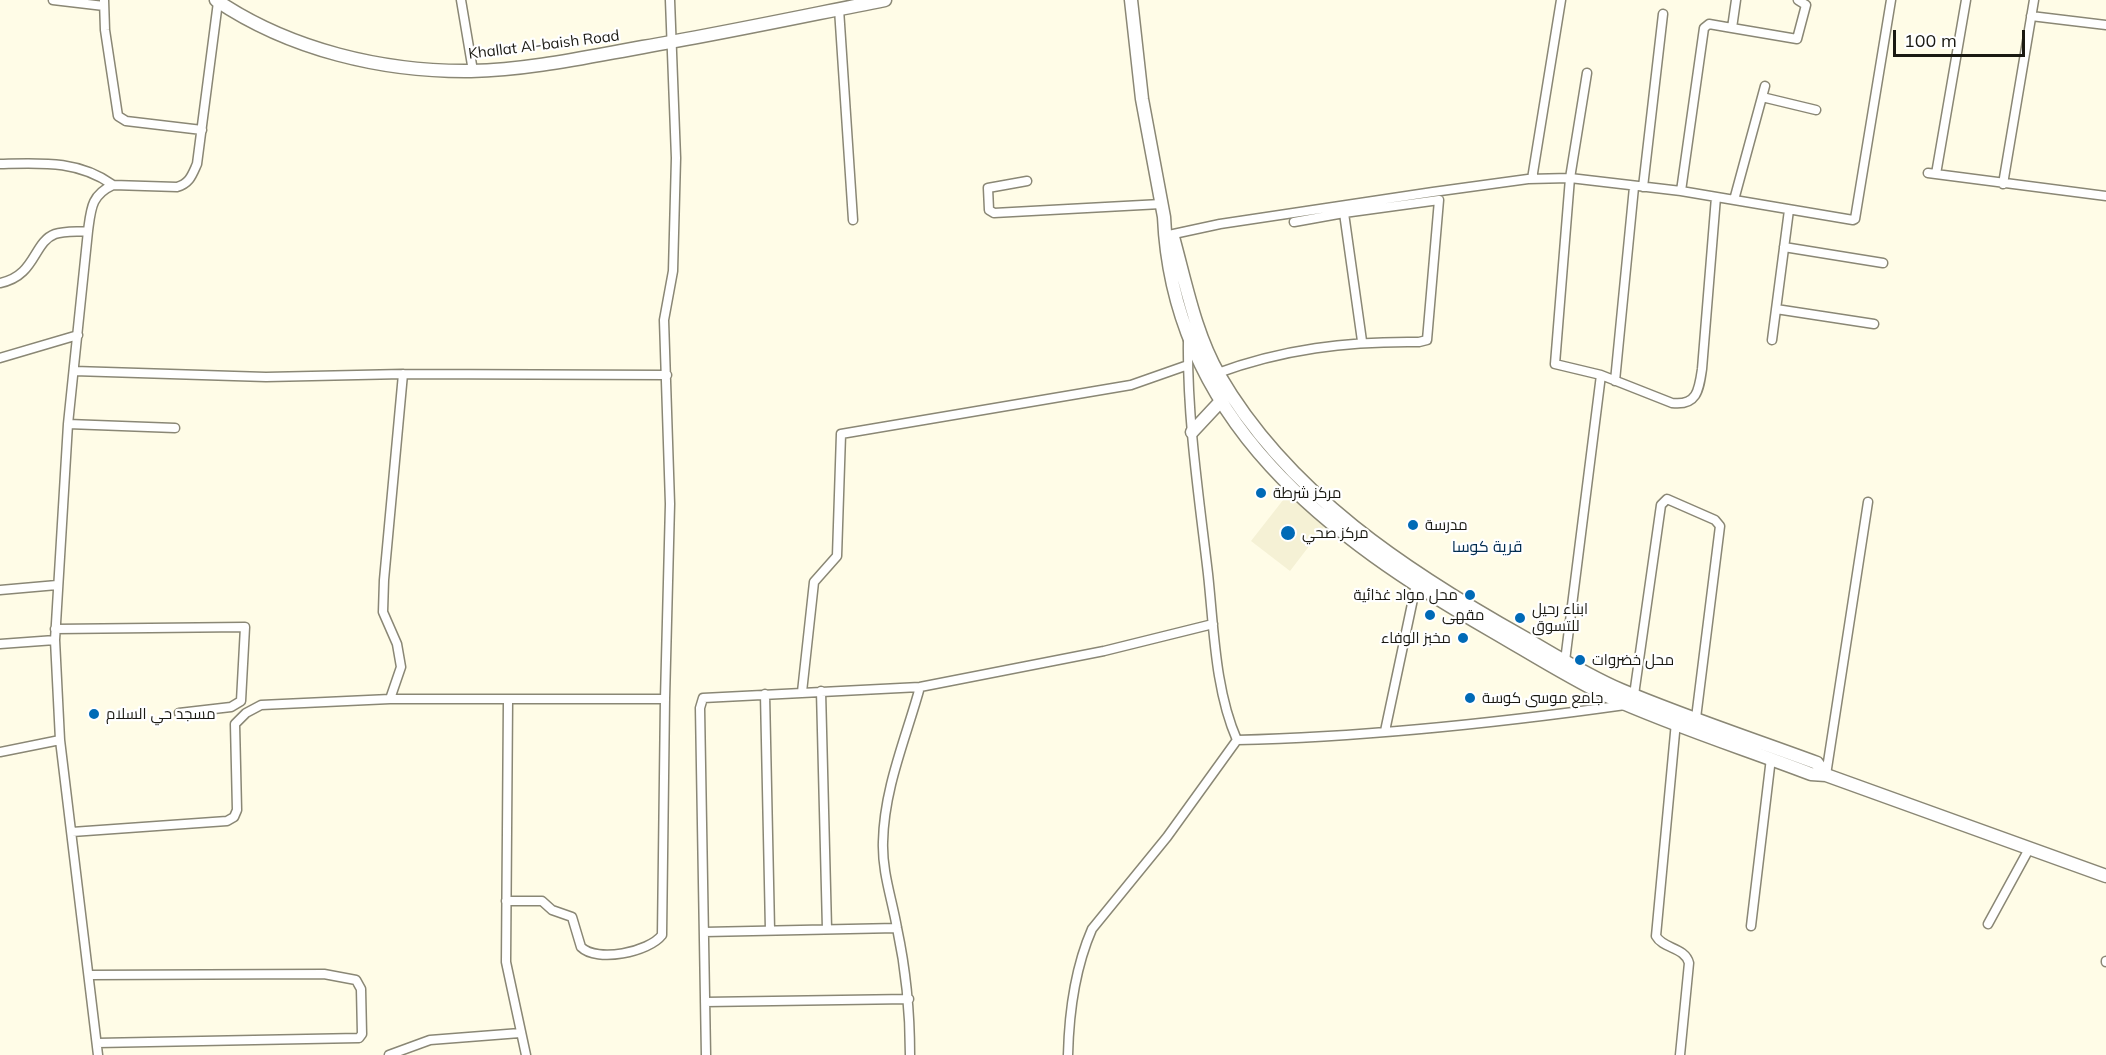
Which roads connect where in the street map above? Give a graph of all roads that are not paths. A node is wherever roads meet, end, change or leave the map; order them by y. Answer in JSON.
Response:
{"nodes":[{"id":1,"x":53,"y":0,"type":"edge"},
{"id":2,"x":461,"y":0,"type":"edge"},
{"id":3,"x":670,"y":0,"type":"edge"},
{"id":4,"x":885,"y":0,"type":"edge"},
{"id":5,"x":1131,"y":0,"type":"edge"},
{"id":6,"x":1560,"y":0,"type":"edge"},
{"id":7,"x":1736,"y":0,"type":"edge"},
{"id":8,"x":1797,"y":0,"type":"edge"},
{"id":9,"x":1890,"y":0,"type":"edge"},
{"id":10,"x":1966,"y":0,"type":"edge"},
{"id":11,"x":2034,"y":0,"type":"edge"},
{"id":12,"x":217,"y":1,"type":"edge"},
{"id":13,"x":104,"y":3,"type":"edge"},
{"id":14,"x":839,"y":9,"type":"junction"},
{"id":15,"x":1663,"y":14,"type":"dead end"},
{"id":16,"x":2031,"y":16,"type":"junction"},
{"id":17,"x":2106,"y":25,"type":"edge"},
{"id":18,"x":1732,"y":28,"type":"junction"},
{"id":19,"x":673,"y":42,"type":"junction"},
{"id":20,"x":473,"y":71,"type":"junction"},
{"id":21,"x":1587,"y":74,"type":"dead end"},
{"id":22,"x":1766,"y":86,"type":"dead end"},
{"id":23,"x":1762,"y":97,"type":"junction"},
{"id":24,"x":1816,"y":110,"type":"dead end"},
{"id":25,"x":202,"y":130,"type":"junction"},
{"id":26,"x":0,"y":164,"type":"edge"},
{"id":27,"x":1570,"y":178,"type":"junction"},
{"id":28,"x":1532,"y":179,"type":"junction"},
{"id":29,"x":1027,"y":181,"type":"dead end"},
{"id":30,"x":2003,"y":184,"type":"junction"},
{"id":31,"x":113,"y":185,"type":"junction"},
{"id":32,"x":1639,"y":187,"type":"junction"},
{"id":33,"x":1681,"y":191,"type":"junction"},
{"id":34,"x":2106,"y":196,"type":"edge"},
{"id":35,"x":1716,"y":197,"type":"junction"},
{"id":36,"x":1734,"y":200,"type":"junction"},
{"id":37,"x":1161,"y":204,"type":"junction"},
{"id":38,"x":1789,"y":210,"type":"junction"},
{"id":39,"x":1344,"y":213,"type":"junction"},
{"id":40,"x":854,"y":220,"type":"dead end"},
{"id":41,"x":1294,"y":222,"type":"dead end"},
{"id":42,"x":88,"y":231,"type":"junction"},
{"id":43,"x":1169,"y":235,"type":"junction"},
{"id":44,"x":1784,"y":247,"type":"junction"},
{"id":45,"x":1883,"y":263,"type":"dead end"},
{"id":46,"x":0,"y":284,"type":"edge"},
{"id":47,"x":1776,"y":309,"type":"junction"},
{"id":48,"x":1874,"y":324,"type":"dead end"},
{"id":49,"x":78,"y":335,"type":"junction"},
{"id":50,"x":1188,"y":338,"type":"junction"},
{"id":51,"x":1772,"y":340,"type":"dead end"},
{"id":52,"x":1362,"y":341,"type":"junction"},
{"id":53,"x":0,"y":358,"type":"edge"},
{"id":54,"x":1188,"y":365,"type":"junction"},
{"id":55,"x":74,"y":371,"type":"junction"},
{"id":56,"x":404,"y":374,"type":"junction"},
{"id":57,"x":667,"y":375,"type":"junction"},
{"id":58,"x":1212,"y":375,"type":"junction"},
{"id":59,"x":1601,"y":375,"type":"junction"},
{"id":60,"x":1615,"y":381,"type":"junction"},
{"id":61,"x":1220,"y":402,"type":"junction"},
{"id":62,"x":68,"y":424,"type":"junction"},
{"id":63,"x":175,"y":428,"type":"dead end"},
{"id":64,"x":1192,"y":432,"type":"junction"},
{"id":65,"x":1284,"y":473,"type":"junction"},
{"id":66,"x":1868,"y":502,"type":"dead end"},
{"id":67,"x":1393,"y":562,"type":"junction"},
{"id":68,"x":57,"y":585,"type":"junction"},
{"id":69,"x":1416,"y":585,"type":"junction"},
{"id":70,"x":0,"y":590,"type":"edge"},
{"id":71,"x":1213,"y":624,"type":"junction"},
{"id":72,"x":56,"y":629,"type":"junction"},
{"id":73,"x":55,"y":640,"type":"junction"},
{"id":74,"x":0,"y":644,"type":"edge"},
{"id":75,"x":1564,"y":661,"type":"junction"},
{"id":76,"x":920,"y":687,"type":"junction"},
{"id":77,"x":821,"y":691,"type":"junction"},
{"id":78,"x":1609,"y":691,"type":"junction"},
{"id":79,"x":802,"y":692,"type":"junction"},
{"id":80,"x":765,"y":694,"type":"junction"},
{"id":81,"x":390,"y":699,"type":"junction"},
{"id":82,"x":664,"y":699,"type":"junction"},
{"id":83,"x":1631,"y":700,"type":"junction"},
{"id":84,"x":508,"y":701,"type":"junction"},
{"id":85,"x":178,"y":713,"type":"dead end"},
{"id":86,"x":1696,"y":718,"type":"junction"},
{"id":87,"x":1676,"y":722,"type":"junction"},
{"id":88,"x":1385,"y":731,"type":"junction"},
{"id":89,"x":60,"y":740,"type":"junction"},
{"id":90,"x":1237,"y":741,"type":"junction"},
{"id":91,"x":0,"y":752,"type":"edge"},
{"id":92,"x":1771,"y":758,"type":"junction"},
{"id":93,"x":1826,"y":775,"type":"junction"},
{"id":94,"x":72,"y":832,"type":"junction"},
{"id":95,"x":2029,"y":849,"type":"junction"},
{"id":96,"x":2106,"y":876,"type":"edge"},
{"id":97,"x":506,"y":901,"type":"junction"},
{"id":98,"x":1988,"y":924,"type":"dead end"},
{"id":99,"x":1751,"y":926,"type":"dead end"},
{"id":100,"x":897,"y":928,"type":"junction"},
{"id":101,"x":827,"y":929,"type":"junction"},
{"id":102,"x":770,"y":930,"type":"junction"},
{"id":103,"x":704,"y":932,"type":"junction"},
{"id":104,"x":89,"y":975,"type":"junction"},
{"id":105,"x":909,"y":999,"type":"junction"},
{"id":106,"x":705,"y":1002,"type":"junction"},
{"id":107,"x":520,"y":1033,"type":"junction"},
{"id":108,"x":97,"y":1042,"type":"junction"},
{"id":109,"x":98,"y":1055,"type":"edge"},
{"id":110,"x":389,"y":1055,"type":"edge"},
{"id":111,"x":526,"y":1055,"type":"edge"},
{"id":112,"x":706,"y":1055,"type":"edge"},
{"id":113,"x":910,"y":1055,"type":"edge"},
{"id":114,"x":1068,"y":1055,"type":"edge"},
{"id":115,"x":1680,"y":1055,"type":"edge"}],
"edges":[{"from":1,"to":13,"type":"street"},
{"from":2,"to":20,"type":"street"},
{"from":3,"to":19,"type":"street"},
{"from":4,"to":14,"type":"street","name":"Khallat Al-baish Road"},
{"from":5,"to":37,"type":"street"},
{"from":6,"to":28,"type":"street"},
{"from":7,"to":18,"type":"street"},
{"from":8,"to":18,"type":"street"},
{"from":9,"to":38,"type":"street"},
{"from":10,"to":30,"type":"street"},
{"from":11,"to":16,"type":"street"},
{"from":12,"to":20,"type":"street","name":"Khallat Al-baish Road"},
{"from":12,"to":25,"type":"street"},
{"from":13,"to":25,"type":"street"},
{"from":14,"to":19,"type":"street","name":"Khallat Al-baish Road"},
{"from":14,"to":40,"type":"street"},
{"from":15,"to":32,"type":"street"},
{"from":16,"to":17,"type":"street"},
{"from":16,"to":30,"type":"street"},
{"from":18,"to":33,"type":"street"},
{"from":19,"to":20,"type":"street","name":"Khallat Al-baish Road"},
{"from":19,"to":57,"type":"street"},
{"from":21,"to":27,"type":"street"},
{"from":22,"to":23,"type":"street"},
{"from":23,"to":24,"type":"street"},
{"from":23,"to":36,"type":"street"},
{"from":25,"to":31,"type":"street"},
{"from":26,"to":31,"type":"street"},
{"from":27,"to":28,"type":"street"},
{"from":27,"to":32,"type":"street"},
{"from":27,"to":59,"type":"street"},
{"from":28,"to":43,"type":"street"},
{"from":29,"to":37,"type":"street"},
{"from":30,"to":34,"type":"street"},
{"from":31,"to":42,"type":"street"},
{"from":32,"to":33,"type":"street"},
{"from":32,"to":60,"type":"street"},
{"from":33,"to":35,"type":"street"},
{"from":35,"to":36,"type":"street"},
{"from":35,"to":60,"type":"street"},
{"from":36,"to":38,"type":"street"},
{"from":37,"to":43,"type":"street"},
{"from":38,"to":44,"type":"street"},
{"from":39,"to":41,"type":"street"},
{"from":39,"to":52,"type":"street"},
{"from":39,"to":52,"type":"street"},
{"from":42,"to":46,"type":"street"},
{"from":42,"to":49,"type":"street"},
{"from":43,"to":50,"type":"street"},
{"from":43,"to":58,"type":"street"},
{"from":44,"to":45,"type":"street"},
{"from":44,"to":47,"type":"street"},
{"from":47,"to":48,"type":"street"},
{"from":47,"to":51,"type":"street"},
{"from":49,"to":53,"type":"street"},
{"from":49,"to":55,"type":"street"},
{"from":50,"to":54,"type":"street"},
{"from":50,"to":58,"type":"street"},
{"from":52,"to":58,"type":"street"},
{"from":54,"to":64,"type":"street"},
{"from":54,"to":79,"type":"street"},
{"from":55,"to":56,"type":"street"},
{"from":55,"to":62,"type":"street"},
{"from":56,"to":57,"type":"street"},
{"from":56,"to":81,"type":"street"},
{"from":57,"to":82,"type":"street"},
{"from":58,"to":61,"type":"street"},
{"from":58,"to":65,"type":"street"},
{"from":59,"to":60,"type":"street"},
{"from":59,"to":75,"type":"street"},
{"from":61,"to":64,"type":"street"},
{"from":61,"to":65,"type":"street"},
{"from":62,"to":63,"type":"street"},
{"from":62,"to":68,"type":"street"},
{"from":64,"to":71,"type":"street"},
{"from":65,"to":67,"type":"street"},
{"from":66,"to":93,"type":"street"},
{"from":67,"to":69,"type":"street"},
{"from":67,"to":75,"type":"street"},
{"from":68,"to":70,"type":"street"},
{"from":68,"to":72,"type":"street"},
{"from":69,"to":78,"type":"street"},
{"from":69,"to":88,"type":"street"},
{"from":71,"to":76,"type":"street"},
{"from":71,"to":90,"type":"street"},
{"from":72,"to":73,"type":"street"},
{"from":72,"to":85,"type":"street"},
{"from":73,"to":74,"type":"street"},
{"from":73,"to":89,"type":"street"},
{"from":75,"to":78,"type":"street"},
{"from":76,"to":77,"type":"street"},
{"from":76,"to":100,"type":"street"},
{"from":77,"to":79,"type":"street"},
{"from":77,"to":101,"type":"street"},
{"from":78,"to":83,"type":"street"},
{"from":79,"to":80,"type":"street"},
{"from":80,"to":102,"type":"street"},
{"from":80,"to":103,"type":"street"},
{"from":81,"to":84,"type":"street"},
{"from":81,"to":94,"type":"street"},
{"from":82,"to":84,"type":"street"},
{"from":82,"to":97,"type":"street"},
{"from":83,"to":86,"type":"street"},
{"from":83,"to":86,"type":"street"},
{"from":83,"to":87,"type":"street"},
{"from":83,"to":88,"type":"street"},
{"from":84,"to":97,"type":"street"},
{"from":86,"to":93,"type":"street"},
{"from":87,"to":92,"type":"street"},
{"from":87,"to":115,"type":"street"},
{"from":88,"to":90,"type":"street"},
{"from":89,"to":91,"type":"street"},
{"from":89,"to":94,"type":"street"},
{"from":90,"to":114,"type":"street"},
{"from":92,"to":93,"type":"street"},
{"from":92,"to":99,"type":"street"},
{"from":93,"to":95,"type":"street"},
{"from":94,"to":104,"type":"street"},
{"from":95,"to":96,"type":"street"},
{"from":95,"to":98,"type":"street"},
{"from":97,"to":107,"type":"street"},
{"from":100,"to":101,"type":"street"},
{"from":100,"to":105,"type":"street"},
{"from":101,"to":102,"type":"street"},
{"from":102,"to":103,"type":"street"},
{"from":103,"to":106,"type":"street"},
{"from":104,"to":108,"type":"street"},
{"from":104,"to":108,"type":"street"},
{"from":105,"to":106,"type":"street"},
{"from":105,"to":113,"type":"street"},
{"from":106,"to":112,"type":"street"},
{"from":107,"to":110,"type":"street"},
{"from":107,"to":111,"type":"street"},
{"from":108,"to":109,"type":"street"}]}
